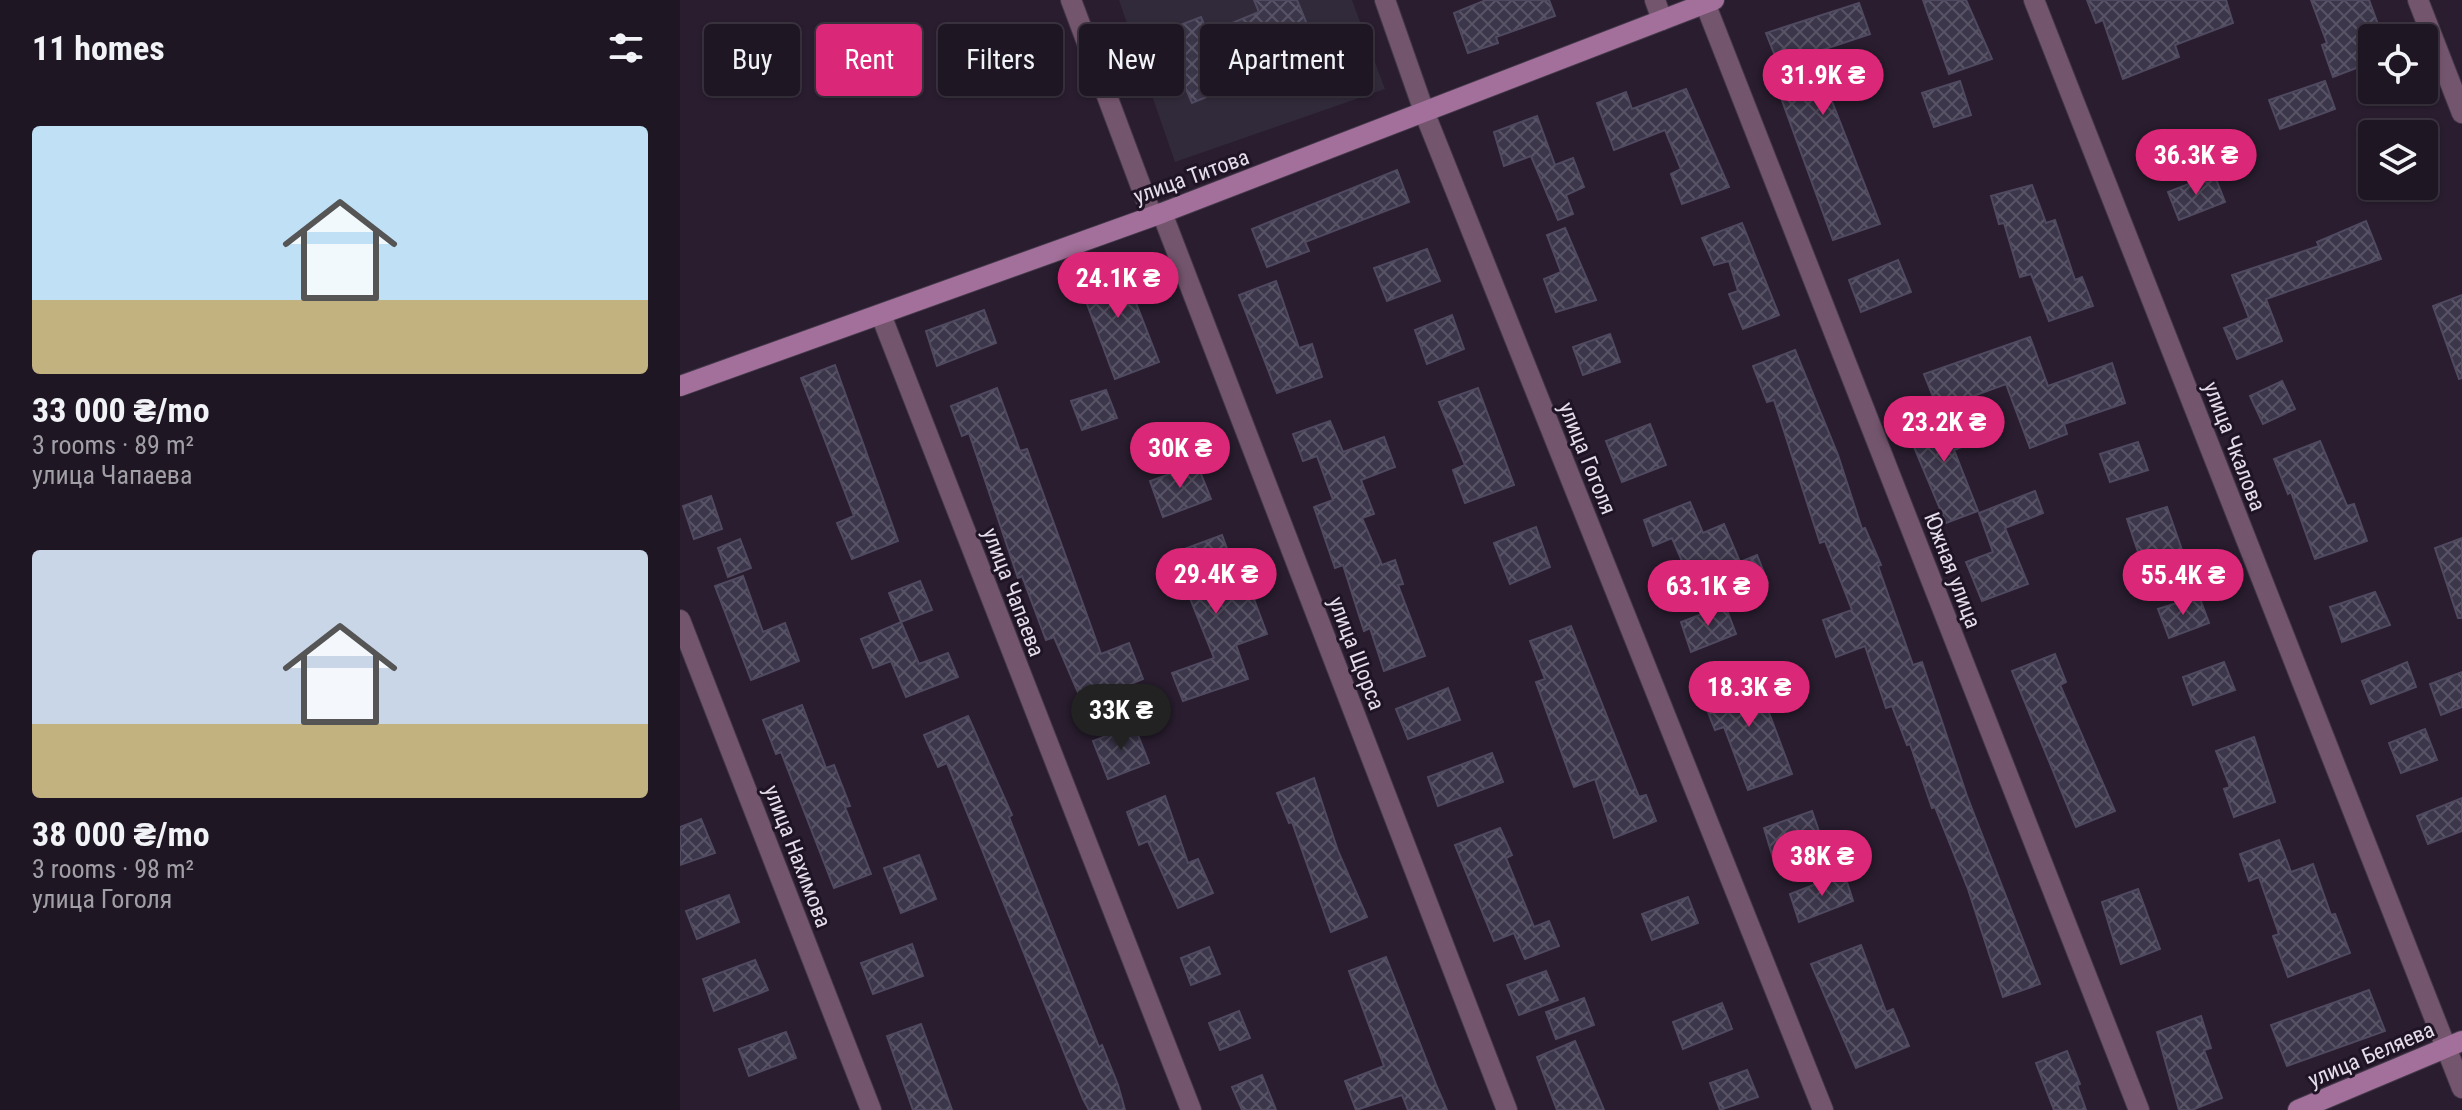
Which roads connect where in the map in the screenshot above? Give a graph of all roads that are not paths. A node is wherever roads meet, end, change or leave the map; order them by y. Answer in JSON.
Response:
{"nodes":[{"id":1,"x":1071,"y":0,"type":"edge"},
{"id":2,"x":1385,"y":0,"type":"edge"},
{"id":3,"x":1655,"y":0,"type":"edge"},
{"id":4,"x":2034,"y":0,"type":"edge"},
{"id":5,"x":2418,"y":0,"type":"edge"},
{"id":6,"x":1710,"y":2,"type":"edge"},
{"id":7,"x":1662,"y":20,"type":"junction"},
{"id":8,"x":2462,"y":113,"type":"edge"},
{"id":9,"x":1425,"y":114,"type":"junction"},
{"id":10,"x":1157,"y":214,"type":"junction"},
{"id":11,"x":881,"y":315,"type":"junction"},
{"id":12,"x":680,"y":386,"type":"edge"},
{"id":13,"x":680,"y":620,"type":"edge"},
{"id":14,"x":2454,"y":1045,"type":"edge"},
{"id":15,"x":2462,"y":1088,"type":"edge"},
{"id":16,"x":871,"y":1110,"type":"edge"},
{"id":17,"x":1191,"y":1110,"type":"edge"},
{"id":18,"x":1507,"y":1110,"type":"edge"},
{"id":19,"x":1823,"y":1110,"type":"edge"},
{"id":20,"x":2139,"y":1110,"type":"edge"},
{"id":21,"x":2298,"y":1110,"type":"edge"}],
"edges":[{"from":1,"to":10,"type":"street","name":"улица Щорса"},
{"from":2,"to":9,"type":"street","name":"улица Гоголя"},
{"from":3,"to":7,"type":"street"},
{"from":4,"to":14,"type":"street","name":"улица Чкалова"},
{"from":5,"to":8,"type":"street"},
{"from":6,"to":7,"type":"main road","name":"улица Титова"},
{"from":6,"to":20,"type":"street","name":"Южная улица"},
{"from":7,"to":9,"type":"main road","name":"улица Титова"},
{"from":9,"to":10,"type":"main road","name":"улица Титова"},
{"from":9,"to":19,"type":"street","name":"улица Гоголя"},
{"from":10,"to":11,"type":"main road","name":"улица Титова"},
{"from":10,"to":18,"type":"street","name":"улица Щорса"},
{"from":11,"to":12,"type":"main road","name":"улица Титова"},
{"from":11,"to":17,"type":"street","name":"улица Чапаева"},
{"from":13,"to":16,"type":"street","name":"улица Нахимова"},
{"from":14,"to":15,"type":"street","name":"улица Чкалова"},
{"from":14,"to":21,"type":"main road","name":"улица Беляева"}]}
